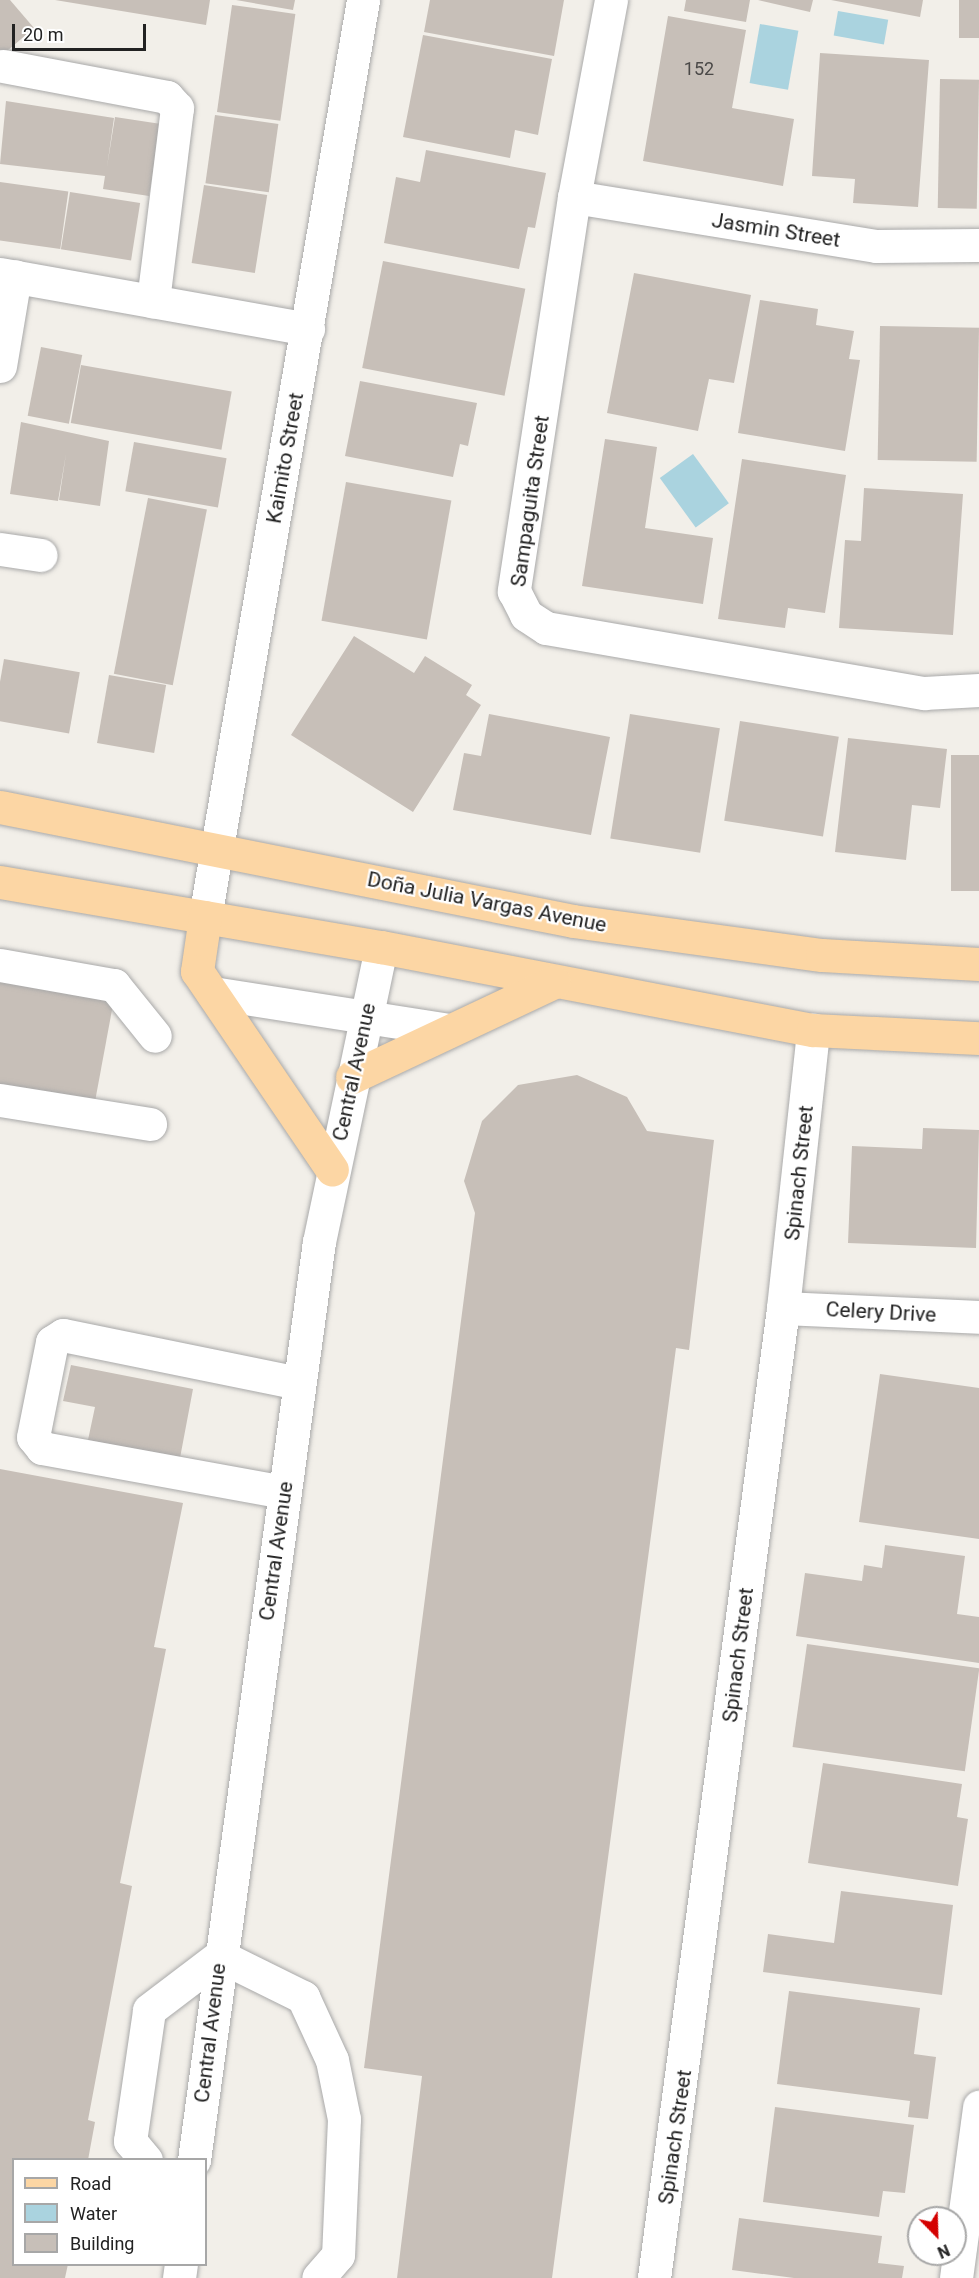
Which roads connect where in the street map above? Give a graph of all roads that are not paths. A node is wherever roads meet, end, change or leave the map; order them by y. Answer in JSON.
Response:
{"nodes":[{"id":1,"x":363,"y":0,"type":"edge"},
{"id":2,"x":611,"y":0,"type":"edge"},
{"id":3,"x":3,"y":66,"type":"dead end"},
{"id":4,"x":574,"y":197,"type":"junction"},
{"id":5,"x":979,"y":245,"type":"edge"},
{"id":6,"x":8,"y":275,"type":"edge"},
{"id":7,"x":153,"y":302,"type":"junction"},
{"id":8,"x":308,"y":329,"type":"junction"},
{"id":9,"x":0,"y":366,"type":"edge"},
{"id":10,"x":0,"y":549,"type":"edge"},
{"id":11,"x":41,"y":555,"type":"dead end"},
{"id":12,"x":979,"y":690,"type":"edge"},
{"id":13,"x":0,"y":807,"type":"edge"},
{"id":14,"x":217,"y":850,"type":"junction"},
{"id":15,"x":0,"y":882,"type":"edge"},
{"id":16,"x":205,"y":917,"type":"junction"},
{"id":17,"x":381,"y":947,"type":"junction"},
{"id":18,"x":979,"y":964,"type":"edge"},
{"id":19,"x":0,"y":965,"type":"edge"},
{"id":20,"x":554,"y":982,"type":"junction"},
{"id":21,"x":213,"y":993,"type":"junction"},
{"id":22,"x":365,"y":1016,"type":"junction"},
{"id":23,"x":444,"y":1029,"type":"junction"},
{"id":24,"x":813,"y":1030,"type":"junction"},
{"id":25,"x":155,"y":1036,"type":"dead end"},
{"id":26,"x":979,"y":1038,"type":"edge"},
{"id":27,"x":352,"y":1077,"type":"junction"},
{"id":28,"x":0,"y":1100,"type":"edge"},
{"id":29,"x":150,"y":1124,"type":"dead end"},
{"id":30,"x":332,"y":1170,"type":"junction"},
{"id":31,"x":783,"y":1308,"type":"junction"},
{"id":32,"x":979,"y":1317,"type":"edge"},
{"id":33,"x":299,"y":1383,"type":"junction"},
{"id":34,"x":284,"y":1492,"type":"junction"},
{"id":35,"x":220,"y":1956,"type":"junction"},
{"id":36,"x":979,"y":2107,"type":"edge"},
{"id":37,"x":976,"y":2145,"type":"edge"},
{"id":38,"x":144,"y":2158,"type":"edge"},
{"id":39,"x":194,"y":2158,"type":"edge"},
{"id":40,"x":318,"y":2278,"type":"edge"},
{"id":41,"x":654,"y":2278,"type":"edge"},
{"id":42,"x":956,"y":2278,"type":"edge"}],
"edges":[{"from":1,"to":8,"type":"street","name":"Kaimito Street"},
{"from":2,"to":4,"type":"street","name":"Sampaguita Street"},
{"from":3,"to":7,"type":"street"},
{"from":4,"to":5,"type":"street","name":"Jasmin Street"},
{"from":4,"to":12,"type":"street","name":"Sampaguita Street"},
{"from":6,"to":7,"type":"street"},
{"from":6,"to":9,"type":"street"},
{"from":7,"to":8,"type":"street"},
{"from":8,"to":14,"type":"street","name":"Kaimito Street"},
{"from":10,"to":11,"type":"street"},
{"from":13,"to":14,"type":"main road","name":"Doña Julia Vargas Avenue"},
{"from":14,"to":16,"type":"street","name":"Kaimito Street"},
{"from":14,"to":18,"type":"main road","name":"Doña Julia Vargas Avenue"},
{"from":15,"to":16,"type":"main road"},
{"from":16,"to":17,"type":"main road"},
{"from":16,"to":21,"type":"main road"},
{"from":17,"to":20,"type":"main road"},
{"from":17,"to":22,"type":"street","name":"Central Avenue"},
{"from":19,"to":25,"type":"street"},
{"from":20,"to":23,"type":"main road"},
{"from":20,"to":24,"type":"main road"},
{"from":21,"to":22,"type":"street"},
{"from":21,"to":30,"type":"main road"},
{"from":22,"to":23,"type":"street"},
{"from":22,"to":27,"type":"street","name":"Central Avenue"},
{"from":23,"to":27,"type":"main road"},
{"from":24,"to":26,"type":"main road"},
{"from":24,"to":31,"type":"street","name":"Spinach Street"},
{"from":27,"to":30,"type":"street","name":"Central Avenue"},
{"from":28,"to":29,"type":"street"},
{"from":30,"to":33,"type":"street","name":"Central Avenue"},
{"from":31,"to":32,"type":"street","name":"Celery Drive"},
{"from":31,"to":41,"type":"street","name":"Spinach Street"},
{"from":33,"to":34,"type":"street","name":"Central Avenue"},
{"from":33,"to":34,"type":"street"},
{"from":34,"to":35,"type":"street","name":"Central Avenue"},
{"from":35,"to":38,"type":"street"},
{"from":35,"to":39,"type":"street","name":"Central Avenue"},
{"from":35,"to":40,"type":"street"},
{"from":36,"to":37,"type":"street"},
{"from":37,"to":42,"type":"street"}]}
